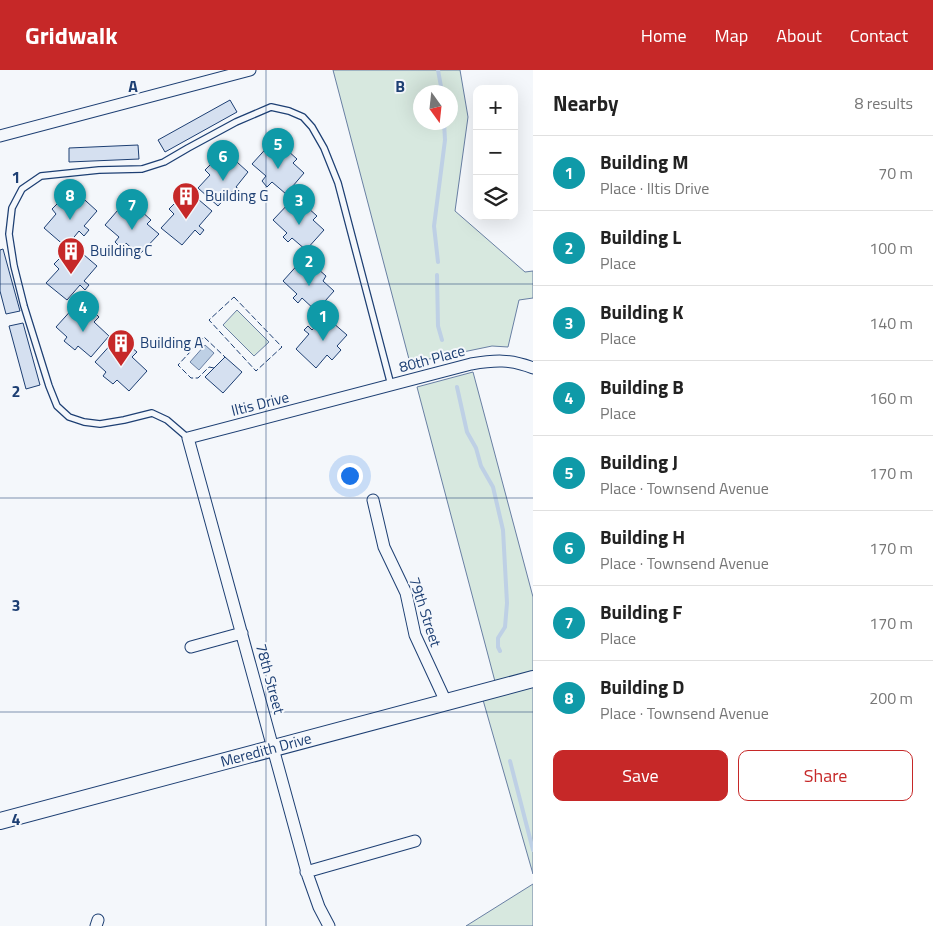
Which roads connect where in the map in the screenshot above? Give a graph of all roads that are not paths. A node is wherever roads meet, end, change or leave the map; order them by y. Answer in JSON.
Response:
{"nodes":[{"id":1,"x":250,"y":70,"type":"edge"},
{"id":2,"x":0,"y":136,"type":"edge"},
{"id":3,"x":533,"y":368,"type":"edge"},
{"id":4,"x":391,"y":385,"type":"junction"},
{"id":5,"x":340,"y":399,"type":"joint"},
{"id":6,"x":188,"y":438,"type":"junction"},
{"id":7,"x":373,"y":500,"type":"dead end"},
{"id":8,"x":242,"y":633,"type":"junction"},
{"id":9,"x":191,"y":647,"type":"dead end"},
{"id":10,"x":533,"y":679,"type":"edge"},
{"id":11,"x":446,"y":702,"type":"junction"},
{"id":12,"x":273,"y":748,"type":"junction"},
{"id":13,"x":0,"y":821,"type":"edge"},
{"id":14,"x":415,"y":841,"type":"dead end"},
{"id":15,"x":306,"y":872,"type":"junction"},
{"id":16,"x":329,"y":926,"type":"edge"}],
"edges":[{"from":1,"to":2,"type":"street"},
{"from":3,"to":4,"type":"street","name":"80th Place"},
{"from":4,"to":5,"type":"street","name":"80th Place"},
{"from":4,"to":6,"type":"lane"},
{"from":5,"to":6,"type":"street","name":"Iltis Drive"},
{"from":6,"to":8,"type":"street","name":"78th Street"},
{"from":7,"to":11,"type":"street","name":"79th Street"},
{"from":8,"to":9,"type":"street"},
{"from":8,"to":12,"type":"street","name":"78th Street"},
{"from":10,"to":11,"type":"main road","name":"Meredith Drive"},
{"from":11,"to":12,"type":"main road","name":"Meredith Drive"},
{"from":12,"to":13,"type":"main road","name":"Meredith Drive"},
{"from":12,"to":15,"type":"street","name":"78th Street"},
{"from":14,"to":15,"type":"street"},
{"from":15,"to":16,"type":"street","name":"78th Street"}]}
